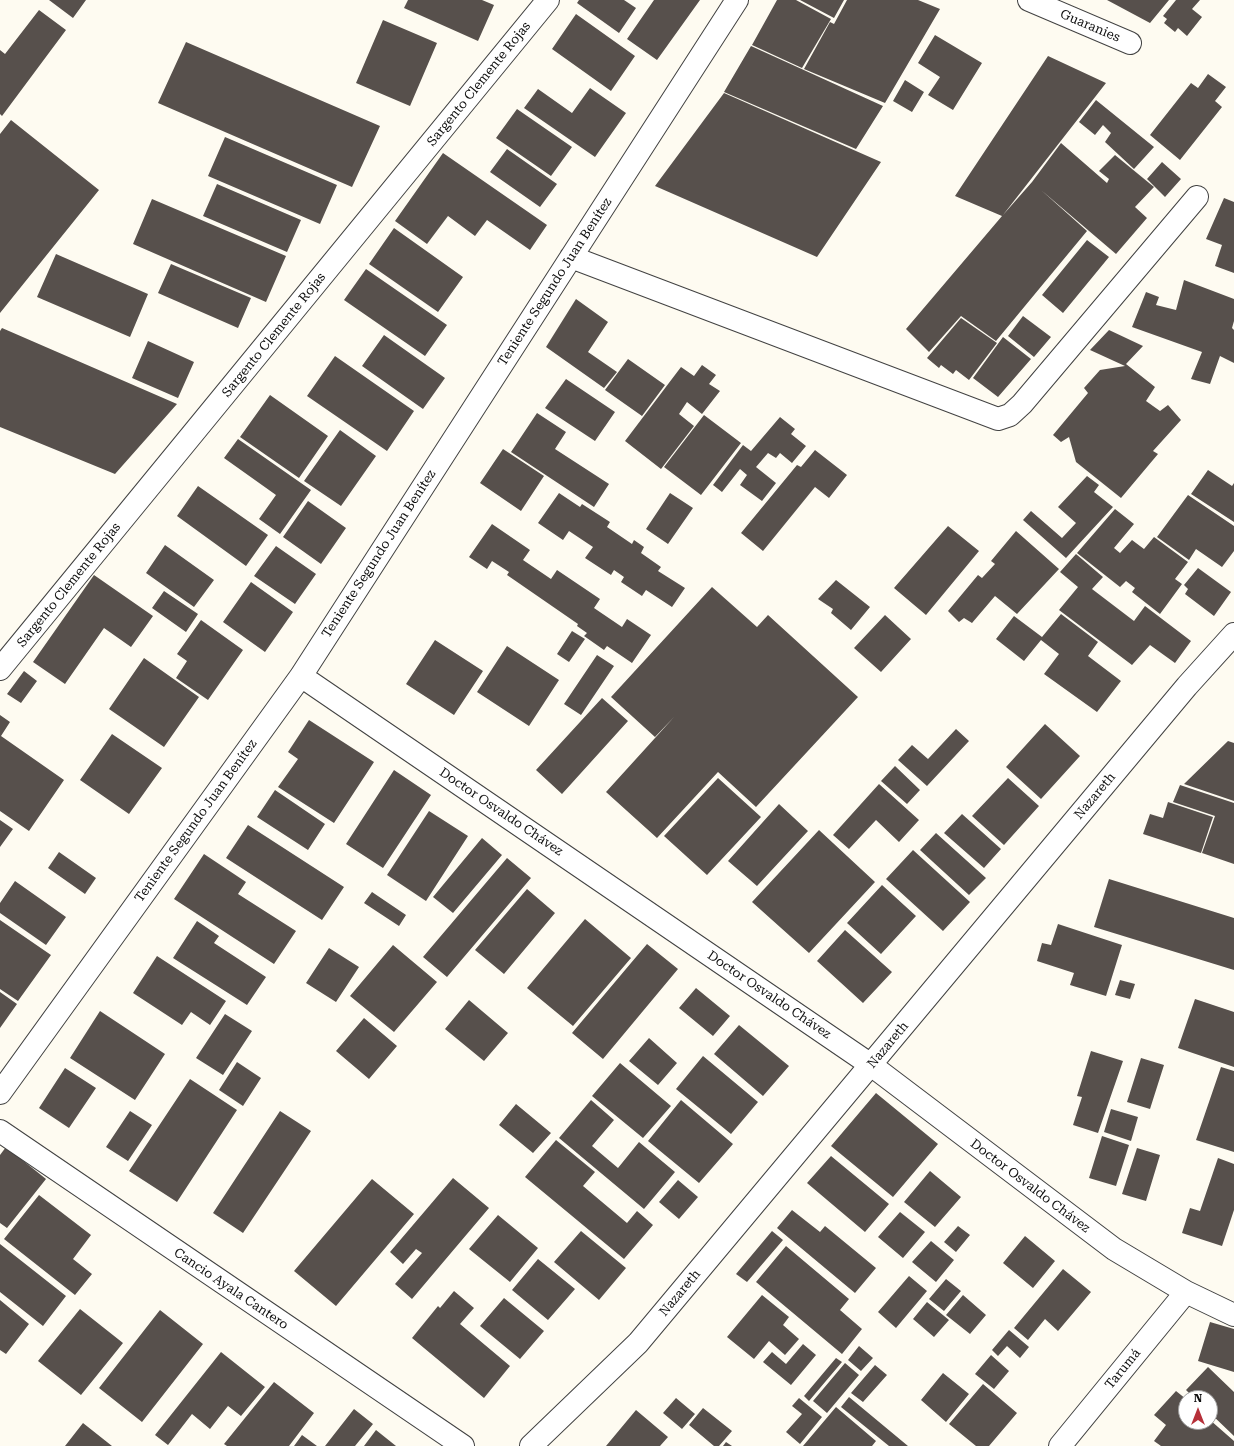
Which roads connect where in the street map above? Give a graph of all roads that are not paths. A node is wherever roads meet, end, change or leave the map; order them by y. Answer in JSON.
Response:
{"nodes":[{"id":1,"x":548,"y":0,"type":"edge"},
{"id":2,"x":737,"y":0,"type":"edge"},
{"id":3,"x":1029,"y":0,"type":"edge"},
{"id":4,"x":1130,"y":43,"type":"dead end"},
{"id":5,"x":1197,"y":196,"type":"dead end"},
{"id":6,"x":571,"y":257,"type":"junction"},
{"id":7,"x":1234,"y":634,"type":"edge"},
{"id":8,"x":0,"y":669,"type":"edge"},
{"id":9,"x":301,"y":676,"type":"junction"},
{"id":10,"x":871,"y":1065,"type":"junction"},
{"id":11,"x":0,"y":1093,"type":"edge"},
{"id":12,"x":0,"y":1131,"type":"edge"},
{"id":13,"x":1186,"y":1292,"type":"junction"},
{"id":14,"x":1234,"y":1315,"type":"edge"},
{"id":15,"x":463,"y":1446,"type":"edge"},
{"id":16,"x":531,"y":1446,"type":"edge"},
{"id":17,"x":1060,"y":1446,"type":"edge"}],
"edges":[{"from":1,"to":8,"type":"street","name":"Sargento Clemente Rojas"},
{"from":2,"to":6,"type":"street","name":"Teniente Segundo Juan Benítez"},
{"from":3,"to":4,"type":"street","name":"Guaranies"},
{"from":5,"to":6,"type":"street"},
{"from":6,"to":9,"type":"street","name":"Teniente Segundo Juan Benítez"},
{"from":7,"to":10,"type":"street","name":"Nazareth"},
{"from":9,"to":10,"type":"street","name":"Doctor Osvaldo Chávez"},
{"from":9,"to":11,"type":"street","name":"Teniente Segundo Juan Benítez"},
{"from":10,"to":13,"type":"street","name":"Doctor Osvaldo Chávez"},
{"from":10,"to":16,"type":"street","name":"Nazareth"},
{"from":12,"to":15,"type":"street","name":"Cancio Ayala Cantero"},
{"from":13,"to":14,"type":"street","name":"Doctor Osvaldo Chávez"},
{"from":13,"to":17,"type":"street","name":"Tarumá"}]}
